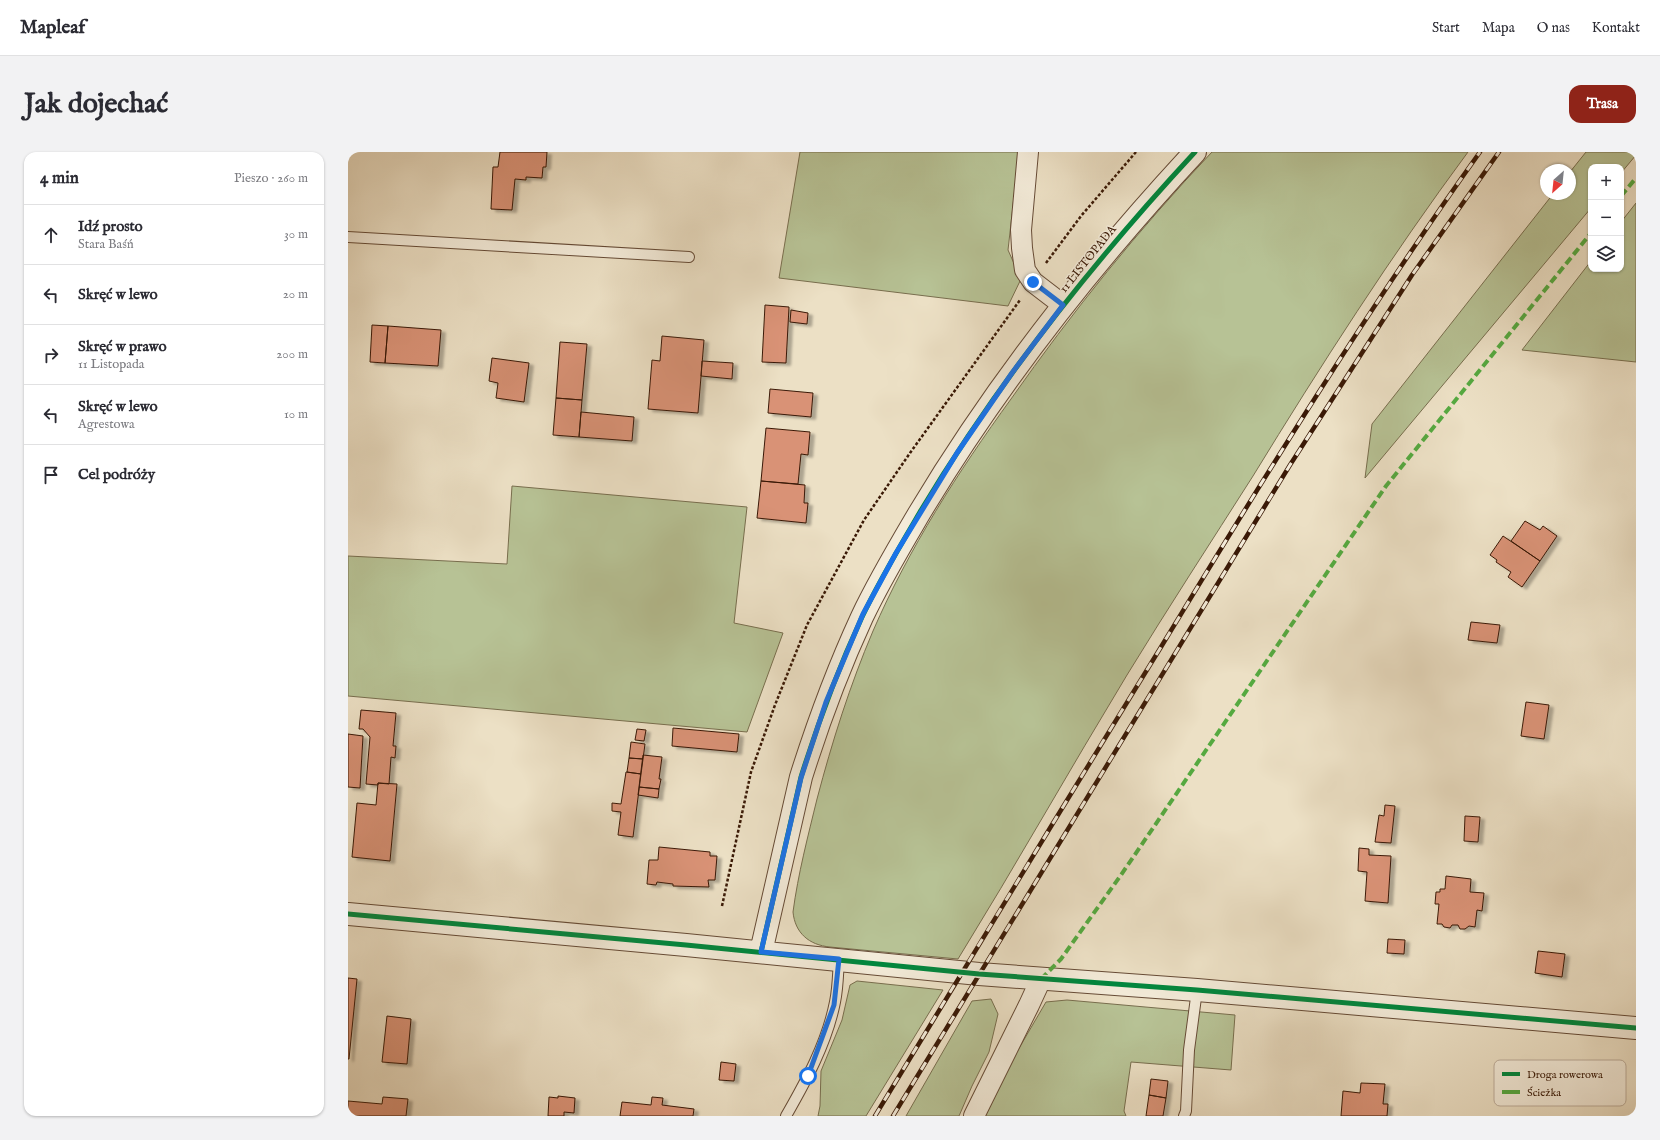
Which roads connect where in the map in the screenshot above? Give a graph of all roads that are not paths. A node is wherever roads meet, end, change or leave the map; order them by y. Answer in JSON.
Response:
{"nodes":[{"id":1,"x":1028,"y":152,"type":"edge"},
{"id":2,"x":1195,"y":152,"type":"edge"},
{"id":3,"x":348,"y":237,"type":"edge"},
{"id":4,"x":689,"y":257,"type":"dead end"},
{"id":5,"x":1063,"y":305,"type":"junction"},
{"id":6,"x":348,"y":914,"type":"edge"},
{"id":7,"x":761,"y":952,"type":"junction"},
{"id":8,"x":839,"y":959,"type":"junction"},
{"id":9,"x":1041,"y":978,"type":"junction"},
{"id":10,"x":1197,"y":990,"type":"junction"},
{"id":11,"x":1636,"y":1028,"type":"edge"},
{"id":12,"x":786,"y":1116,"type":"edge"},
{"id":13,"x":974,"y":1116,"type":"edge"},
{"id":14,"x":1184,"y":1116,"type":"edge"}],
"edges":[{"from":1,"to":5,"type":"street"},
{"from":2,"to":5,"type":"street","name":"11 LISTOPADA"},
{"from":3,"to":4,"type":"lane"},
{"from":5,"to":7,"type":"street","name":"11 LISTOPADA"},
{"from":6,"to":7,"type":"street"},
{"from":7,"to":8,"type":"street"},
{"from":8,"to":9,"type":"street"},
{"from":8,"to":12,"type":"lane"},
{"from":9,"to":10,"type":"street"},
{"from":9,"to":13,"type":"street"},
{"from":10,"to":11,"type":"street"},
{"from":10,"to":14,"type":"lane"}]}
